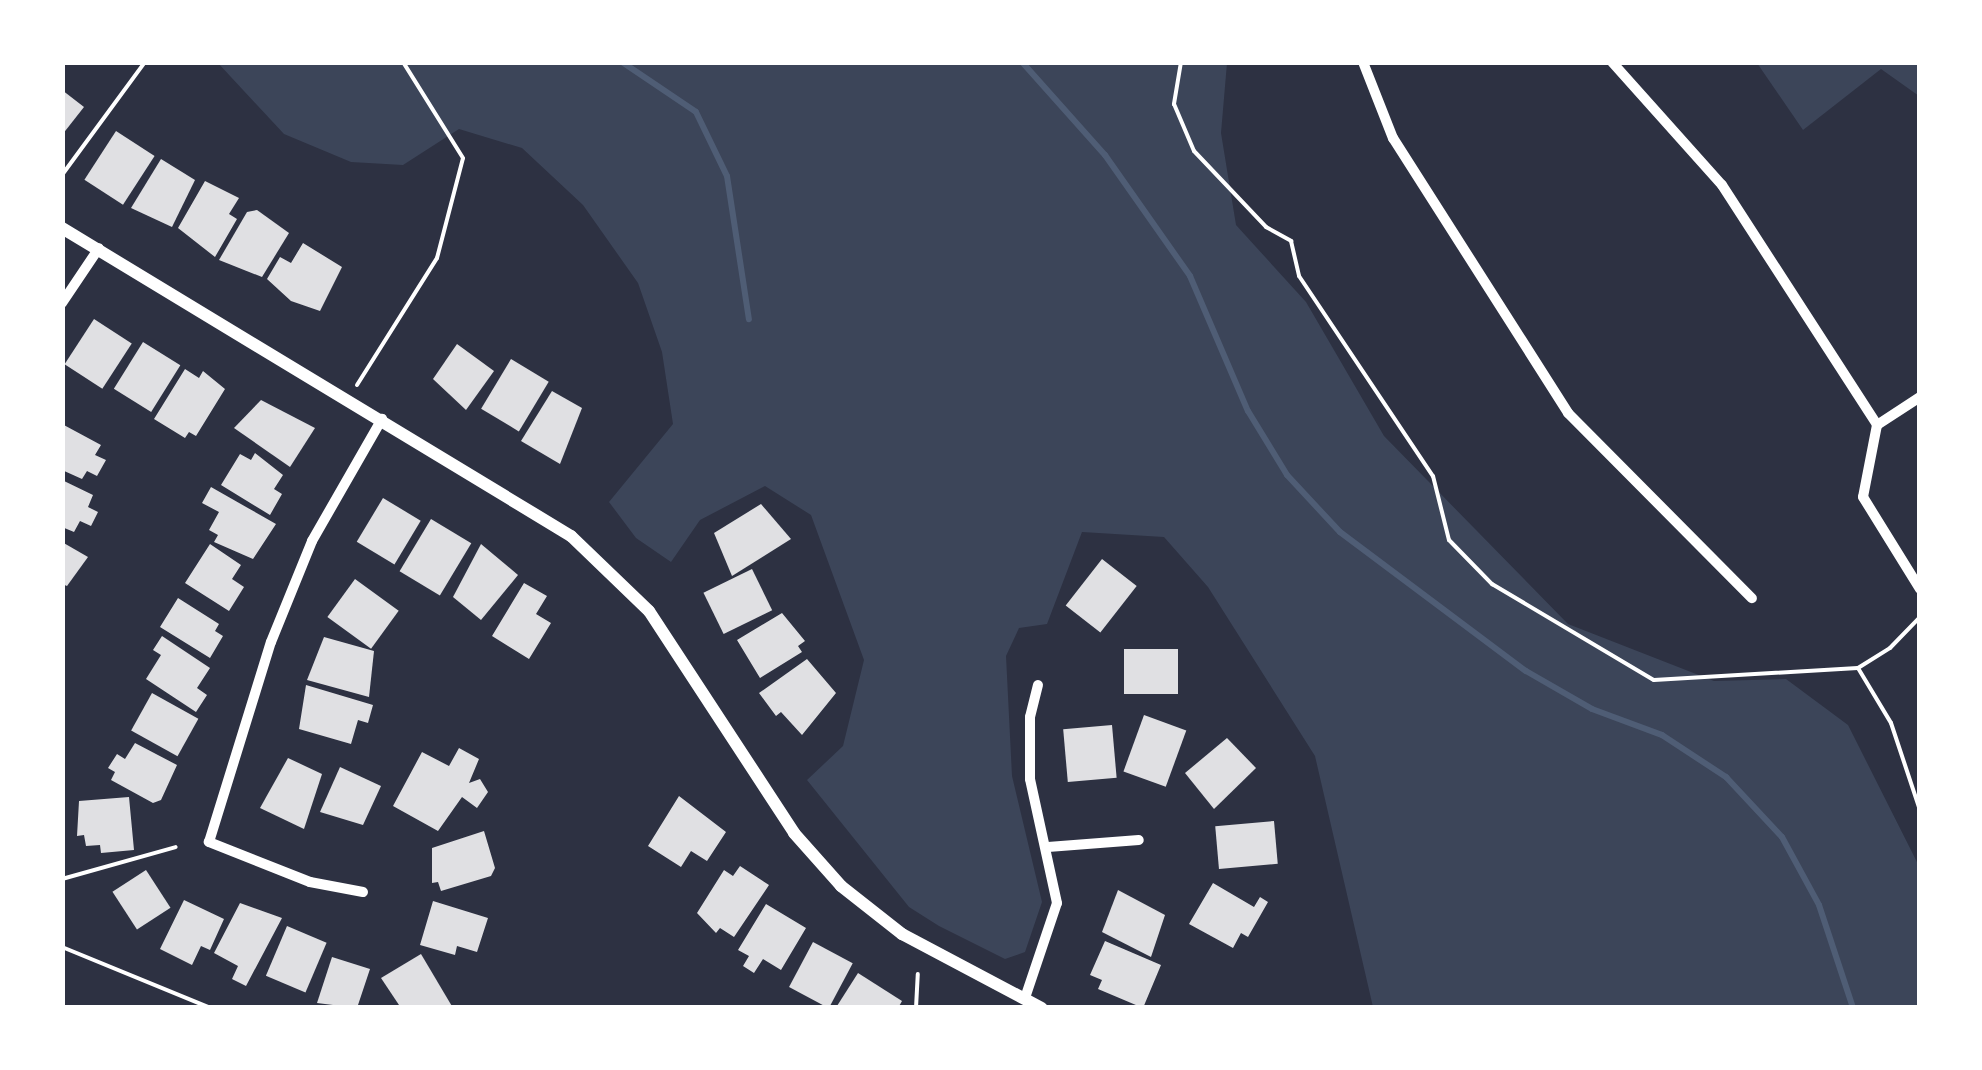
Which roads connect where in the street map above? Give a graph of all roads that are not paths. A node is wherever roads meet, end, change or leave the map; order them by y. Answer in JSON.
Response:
{"nodes":[{"id":1,"x":1363,"y":62,"type":"edge"},
{"id":2,"x":1612,"y":62,"type":"edge"},
{"id":3,"x":62,"y":228,"type":"edge"},
{"id":4,"x":99,"y":248,"type":"junction"},
{"id":5,"x":62,"y":303,"type":"edge"},
{"id":6,"x":1920,"y":397,"type":"edge"},
{"id":7,"x":382,"y":419,"type":"junction"},
{"id":8,"x":1877,"y":425,"type":"junction"},
{"id":9,"x":1916,"y":584,"type":"edge"},
{"id":10,"x":1752,"y":598,"type":"dead end"},
{"id":11,"x":1038,"y":685,"type":"dead end"},
{"id":12,"x":1138,"y":840,"type":"dead end"},
{"id":13,"x":1048,"y":847,"type":"junction"},
{"id":14,"x":363,"y":892,"type":"dead end"},
{"id":15,"x":1025,"y":998,"type":"junction"},
{"id":16,"x":1042,"y":1008,"type":"edge"}],
"edges":[{"from":1,"to":10,"type":"street"},
{"from":2,"to":8,"type":"street"},
{"from":3,"to":4,"type":"street"},
{"from":4,"to":5,"type":"street"},
{"from":4,"to":7,"type":"street"},
{"from":6,"to":8,"type":"street"},
{"from":7,"to":14,"type":"street"},
{"from":7,"to":15,"type":"street"},
{"from":8,"to":9,"type":"street"},
{"from":11,"to":13,"type":"street"},
{"from":12,"to":13,"type":"street"},
{"from":13,"to":15,"type":"street"},
{"from":15,"to":16,"type":"street"}]}
